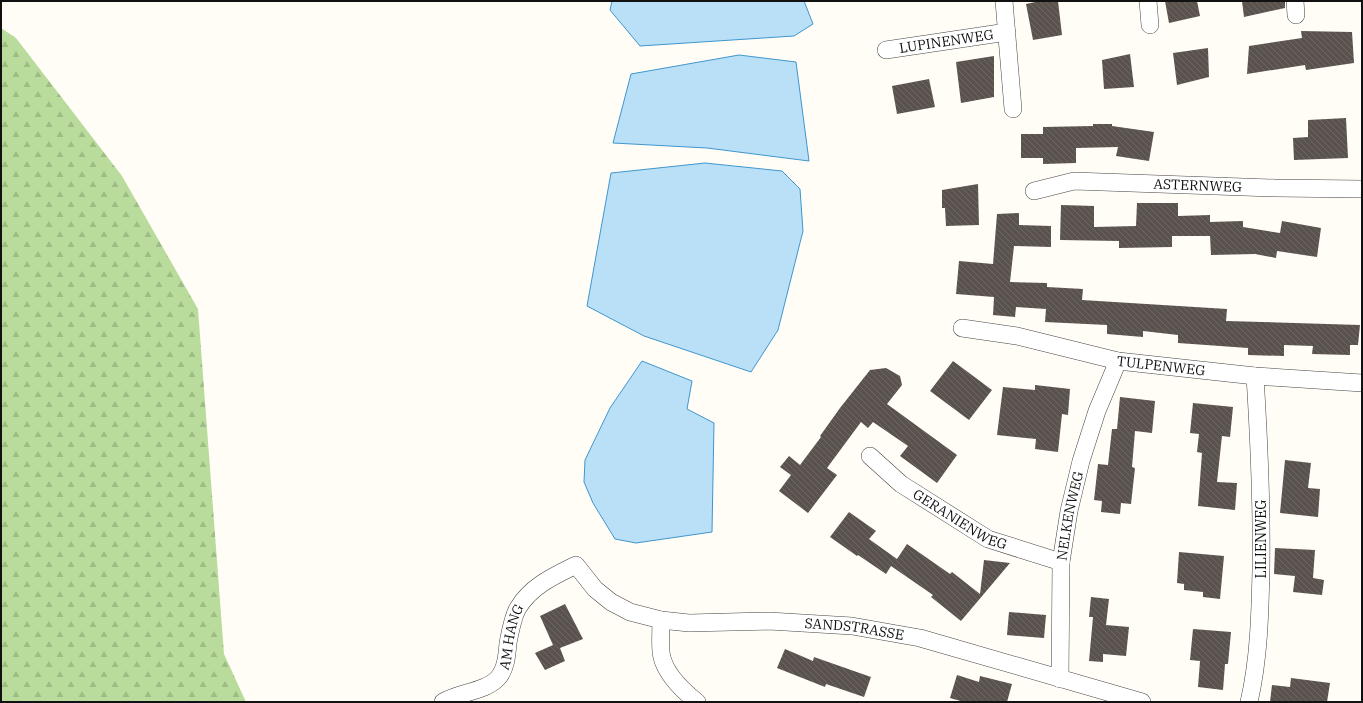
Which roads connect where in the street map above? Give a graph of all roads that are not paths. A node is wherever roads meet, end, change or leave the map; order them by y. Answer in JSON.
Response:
{"nodes":[{"id":1,"x":1004,"y":1,"type":"edge"},
{"id":2,"x":1148,"y":1,"type":"edge"},
{"id":3,"x":1150,"y":26,"type":"dead end"},
{"id":4,"x":1007,"y":32,"type":"junction"},
{"id":5,"x":886,"y":50,"type":"dead end"},
{"id":6,"x":1013,"y":109,"type":"dead end"},
{"id":7,"x":1362,"y":189,"type":"edge"},
{"id":8,"x":1034,"y":191,"type":"dead end"},
{"id":9,"x":962,"y":328,"type":"dead end"},
{"id":10,"x":1118,"y":361,"type":"junction"},
{"id":11,"x":1255,"y":376,"type":"junction"},
{"id":12,"x":1362,"y":383,"type":"edge"},
{"id":13,"x":870,"y":456,"type":"dead end"},
{"id":14,"x":1061,"y":562,"type":"junction"},
{"id":15,"x":576,"y":565,"type":"joint"},
{"id":16,"x":662,"y":620,"type":"junction"},
{"id":17,"x":1060,"y":679,"type":"junction"},
{"id":18,"x":442,"y":702,"type":"edge"},
{"id":19,"x":697,"y":702,"type":"edge"},
{"id":20,"x":1142,"y":702,"type":"edge"},
{"id":21,"x":1249,"y":702,"type":"edge"}],
"edges":[{"from":1,"to":4,"type":"street","name":"LUPINENWEG"},
{"from":2,"to":3,"type":"street"},
{"from":4,"to":5,"type":"street","name":"LUPINENWEG"},
{"from":4,"to":6,"type":"street","name":"LUPINENWEG"},
{"from":7,"to":8,"type":"street","name":"ASTERNWEG"},
{"from":9,"to":10,"type":"street","name":"TULPENWEG"},
{"from":10,"to":11,"type":"street","name":"TULPENWEG"},
{"from":10,"to":14,"type":"street","name":"NELKENWEG"},
{"from":11,"to":12,"type":"street","name":"TULPENWEG"},
{"from":11,"to":21,"type":"street","name":"LILIENWEG"},
{"from":13,"to":14,"type":"street","name":"GERANIENWEG"},
{"from":14,"to":17,"type":"street","name":"NELKENWEG"},
{"from":15,"to":16,"type":"street","name":"SANDSTRASSE"},
{"from":15,"to":18,"type":"street","name":"AM HANG"},
{"from":16,"to":17,"type":"street","name":"SANDSTRASSE"},
{"from":16,"to":19,"type":"street"},
{"from":17,"to":20,"type":"street","name":"SANDSTRASSE"}]}
